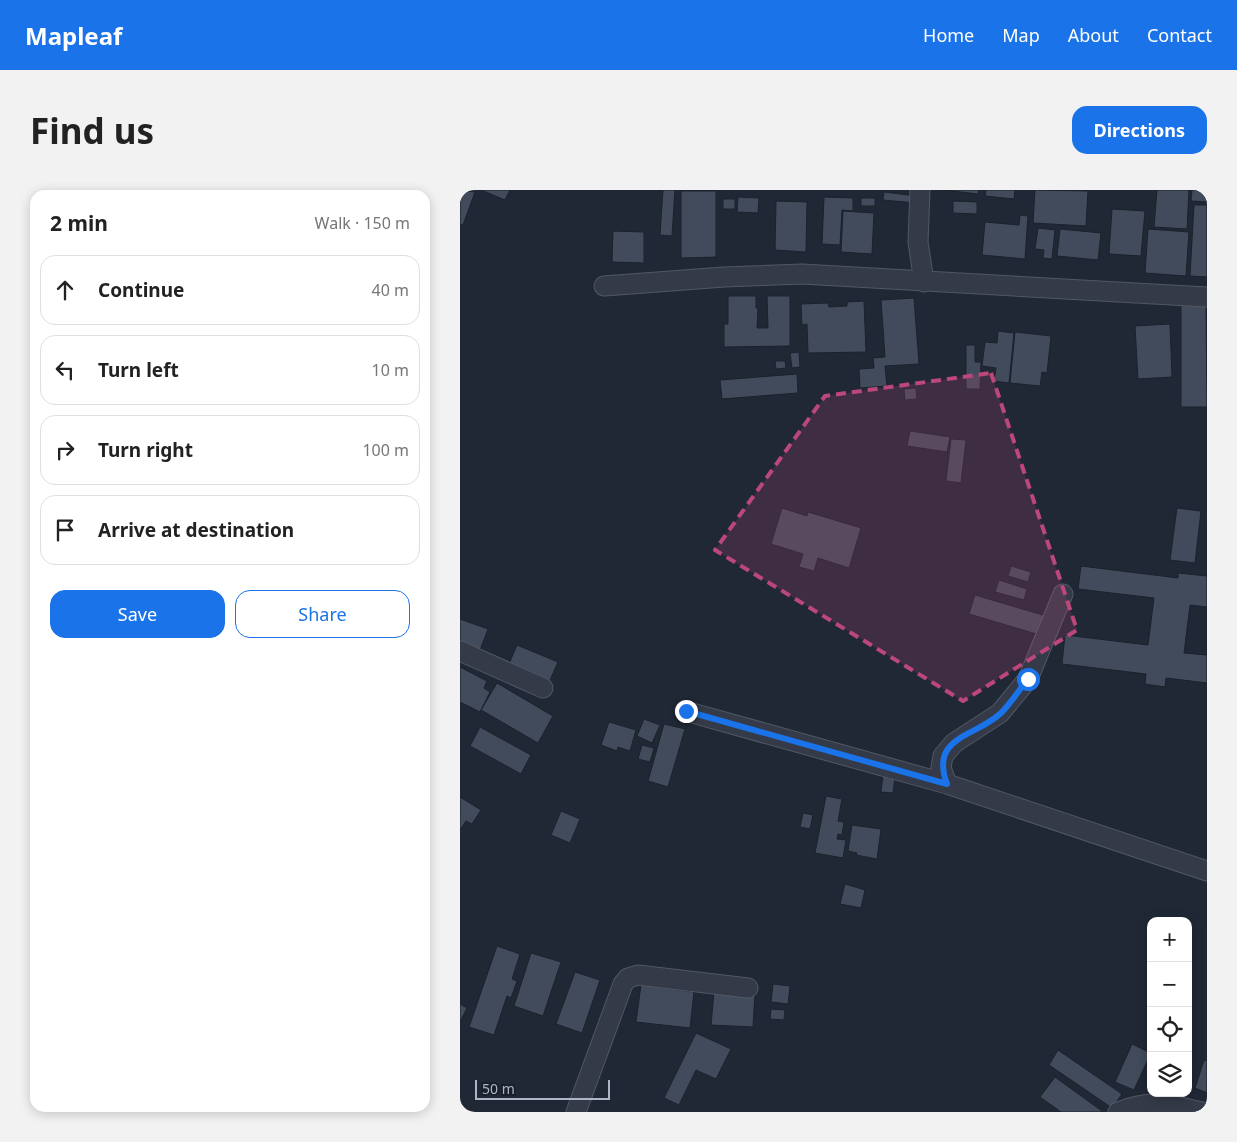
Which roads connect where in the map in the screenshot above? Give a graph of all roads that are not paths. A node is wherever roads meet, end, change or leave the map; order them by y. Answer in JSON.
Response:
{"nodes":[{"id":1,"x":920,"y":190,"type":"edge"},
{"id":2,"x":924,"y":282,"type":"junction"},
{"id":3,"x":604,"y":286,"type":"dead end"},
{"id":4,"x":1207,"y":297,"type":"edge"},
{"id":5,"x":1063,"y":594,"type":"dead end"},
{"id":6,"x":460,"y":652,"type":"edge"},
{"id":7,"x":543,"y":688,"type":"dead end"},
{"id":8,"x":686,"y":711,"type":"dead end"},
{"id":9,"x":947,"y":784,"type":"junction"},
{"id":10,"x":1207,"y":871,"type":"edge"},
{"id":11,"x":748,"y":988,"type":"dead end"},
{"id":12,"x":576,"y":1112,"type":"edge"},
{"id":13,"x":1118,"y":1112,"type":"edge"},
{"id":14,"x":1202,"y":1112,"type":"edge"}],
"edges":[{"from":1,"to":2,"type":"street"},
{"from":2,"to":3,"type":"street"},
{"from":2,"to":4,"type":"street"},
{"from":5,"to":9,"type":"street"},
{"from":6,"to":7,"type":"street"},
{"from":8,"to":9,"type":"street"},
{"from":9,"to":10,"type":"street"},
{"from":11,"to":12,"type":"street"},
{"from":13,"to":14,"type":"street"}]}
